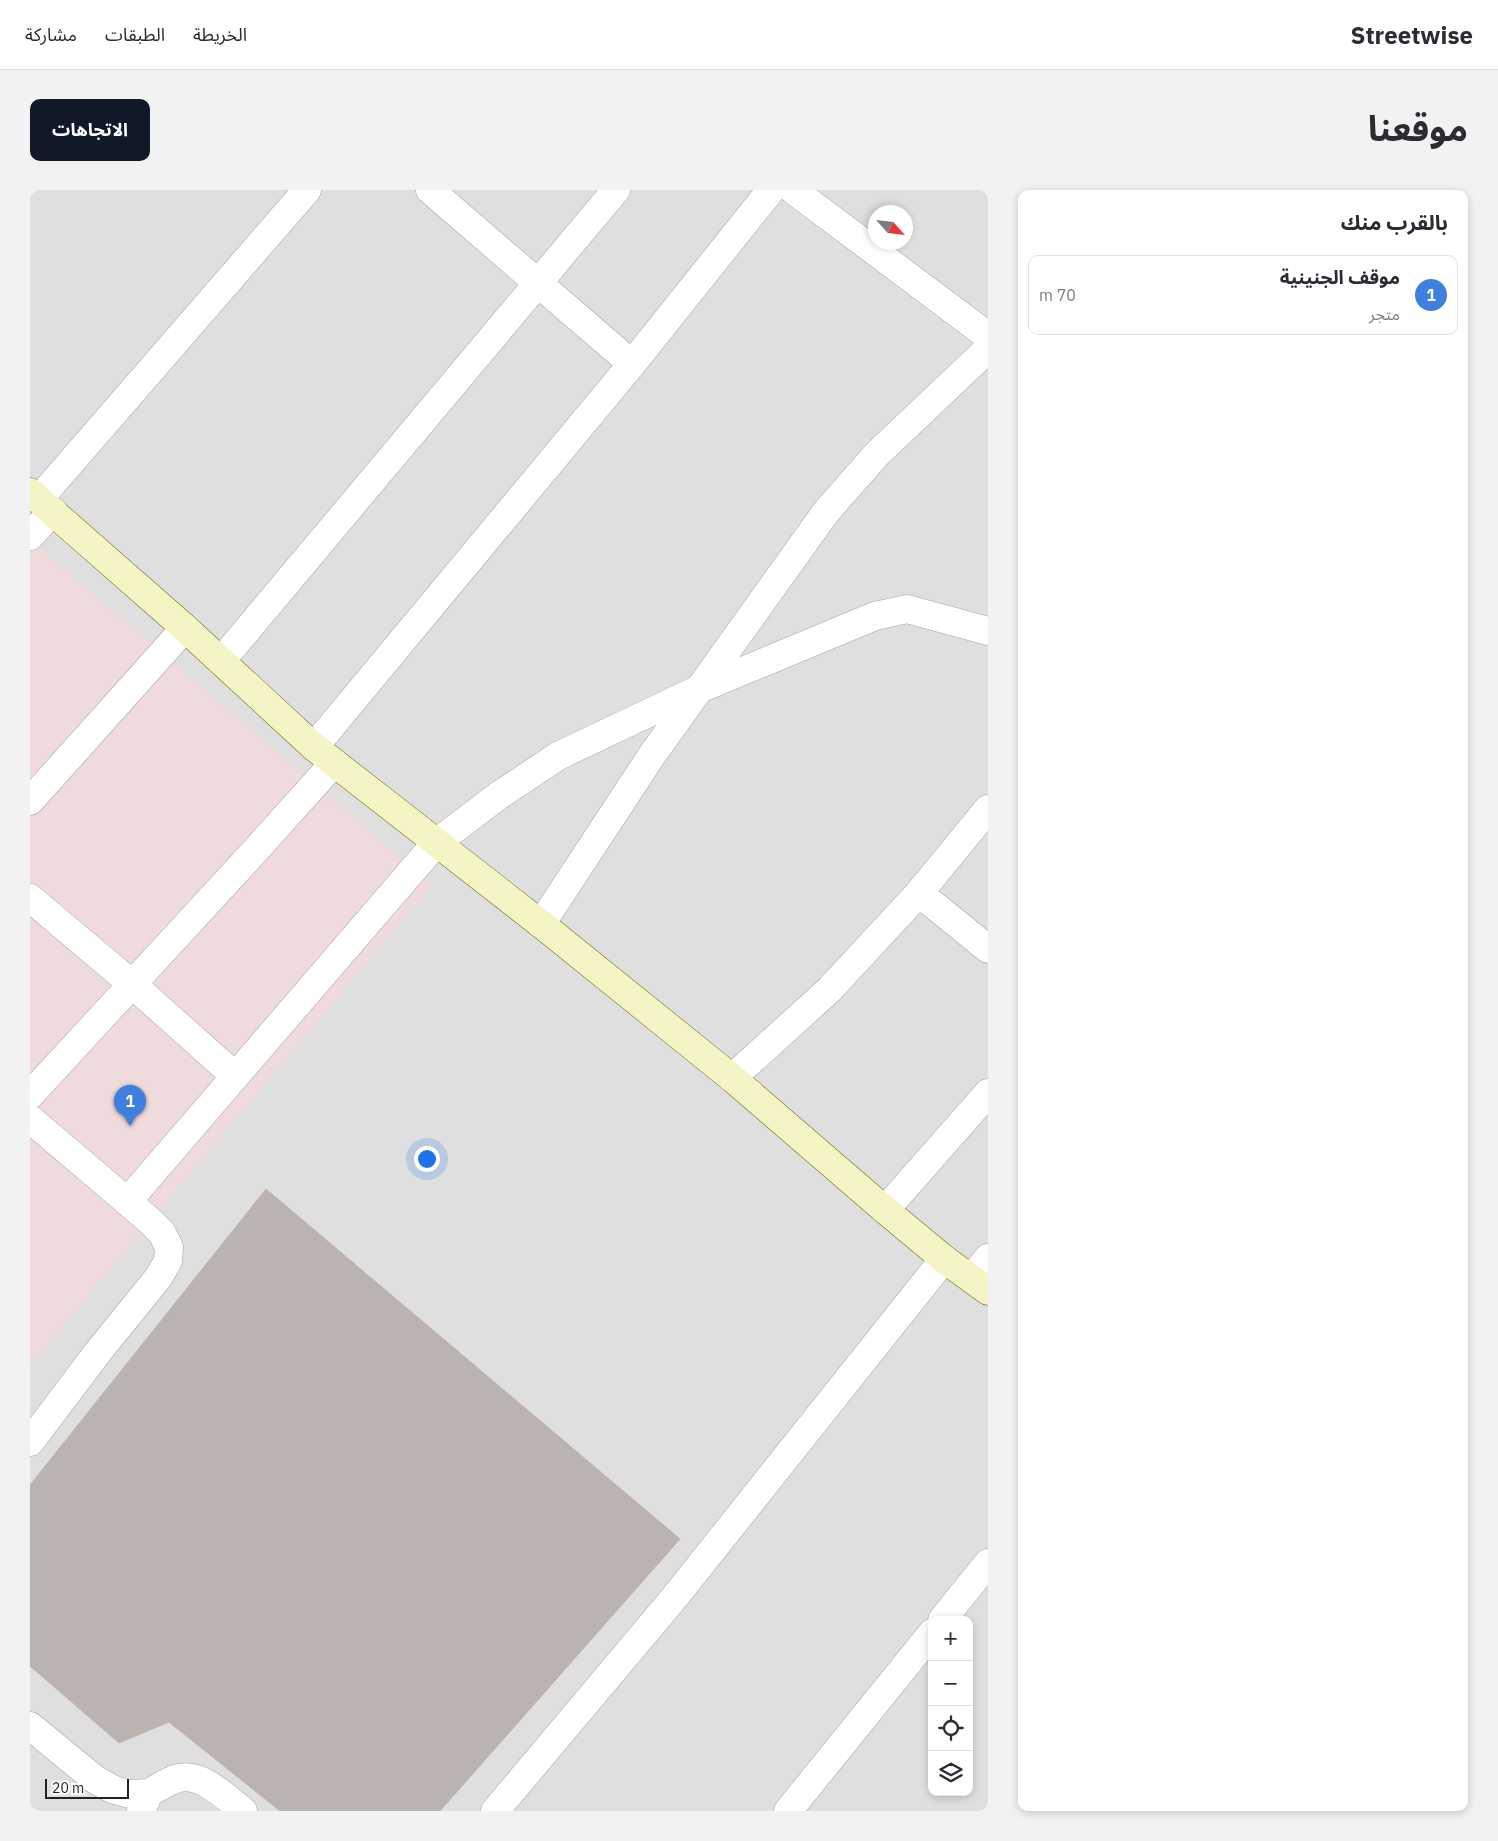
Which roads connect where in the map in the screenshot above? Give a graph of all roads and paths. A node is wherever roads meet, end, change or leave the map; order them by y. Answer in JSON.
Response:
{"nodes":[{"id":1,"x":307,"y":190,"type":"edge"},
{"id":2,"x":430,"y":190,"type":"edge"},
{"id":3,"x":616,"y":190,"type":"edge"},
{"id":4,"x":771,"y":190,"type":"edge"},
{"id":5,"x":793,"y":190,"type":"edge"},
{"id":6,"x":539,"y":283,"type":"junction"},
{"id":7,"x":988,"y":336,"type":"edge"},
{"id":8,"x":988,"y":348,"type":"edge"},
{"id":9,"x":632,"y":364,"type":"junction"},
{"id":10,"x":41,"y":501,"type":"edge"},
{"id":11,"x":30,"y":536,"type":"edge"},
{"id":12,"x":185,"y":628,"type":"junction"},
{"id":13,"x":988,"y":631,"type":"edge"},
{"id":14,"x":221,"y":661,"type":"junction"},
{"id":15,"x":696,"y":690,"type":"junction"},
{"id":16,"x":324,"y":755,"type":"junction"},
{"id":17,"x":30,"y":801,"type":"edge"},
{"id":18,"x":988,"y":809,"type":"edge"},
{"id":19,"x":436,"y":843,"type":"junction"},
{"id":20,"x":919,"y":893,"type":"junction"},
{"id":21,"x":30,"y":898,"type":"edge"},
{"id":22,"x":541,"y":924,"type":"junction"},
{"id":23,"x":988,"y":949,"type":"edge"},
{"id":24,"x":132,"y":984,"type":"junction"},
{"id":25,"x":235,"y":1076,"type":"junction"},
{"id":26,"x":732,"y":1078,"type":"junction"},
{"id":27,"x":988,"y":1093,"type":"edge"},
{"id":28,"x":30,"y":1095,"type":"edge"},
{"id":29,"x":30,"y":1119,"type":"edge"},
{"id":30,"x":127,"y":1202,"type":"junction"},
{"id":31,"x":885,"y":1210,"type":"junction"},
{"id":32,"x":944,"y":1259,"type":"junction"},
{"id":33,"x":983,"y":1276,"type":"edge"},
{"id":34,"x":30,"y":1442,"type":"edge"},
{"id":35,"x":988,"y":1563,"type":"edge"},
{"id":36,"x":945,"y":1616,"type":"edge"},
{"id":37,"x":928,"y":1638,"type":"edge"},
{"id":38,"x":30,"y":1726,"type":"edge"},
{"id":39,"x":145,"y":1802,"type":"edge"},
{"id":40,"x":243,"y":1811,"type":"edge"},
{"id":41,"x":495,"y":1811,"type":"edge"},
{"id":42,"x":788,"y":1811,"type":"edge"}],
"edges":[{"from":1,"to":10,"type":"street"},
{"from":2,"to":6,"type":"street"},
{"from":3,"to":6,"type":"street"},
{"from":4,"to":9,"type":"street"},
{"from":5,"to":7,"type":"street"},
{"from":6,"to":9,"type":"street"},
{"from":6,"to":14,"type":"street"},
{"from":8,"to":15,"type":"street"},
{"from":9,"to":16,"type":"street"},
{"from":10,"to":11,"type":"street"},
{"from":10,"to":12,"type":"street"},
{"from":12,"to":14,"type":"street"},
{"from":12,"to":17,"type":"street"},
{"from":13,"to":15,"type":"street"},
{"from":14,"to":16,"type":"street"},
{"from":15,"to":19,"type":"street"},
{"from":15,"to":22,"type":"street"},
{"from":16,"to":19,"type":"street"},
{"from":16,"to":24,"type":"street"},
{"from":18,"to":20,"type":"street"},
{"from":19,"to":22,"type":"street"},
{"from":19,"to":25,"type":"street"},
{"from":20,"to":23,"type":"street"},
{"from":20,"to":26,"type":"street"},
{"from":21,"to":24,"type":"street"},
{"from":22,"to":26,"type":"street"},
{"from":24,"to":25,"type":"street"},
{"from":24,"to":28,"type":"street"},
{"from":25,"to":30,"type":"street"},
{"from":26,"to":31,"type":"street"},
{"from":27,"to":31,"type":"street"},
{"from":29,"to":30,"type":"street"},
{"from":30,"to":34,"type":"street"},
{"from":31,"to":32,"type":"street"},
{"from":32,"to":33,"type":"street"},
{"from":32,"to":41,"type":"street"},
{"from":35,"to":36,"type":"street"},
{"from":37,"to":42,"type":"street"},
{"from":38,"to":39,"type":"street"},
{"from":39,"to":40,"type":"street"}]}
